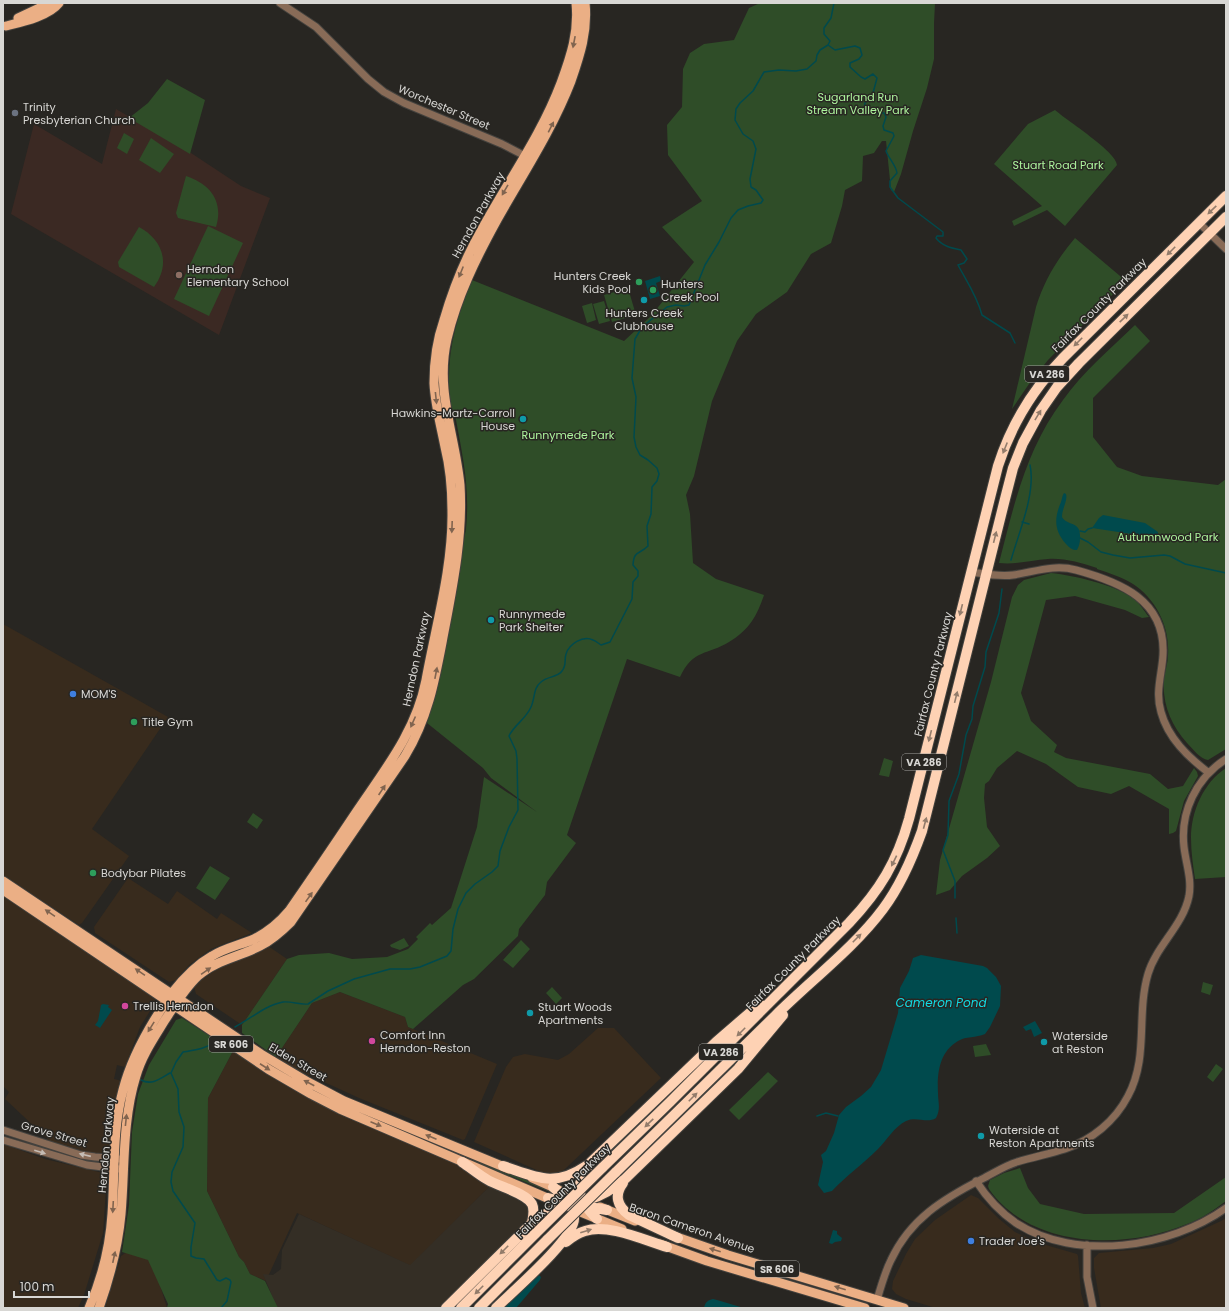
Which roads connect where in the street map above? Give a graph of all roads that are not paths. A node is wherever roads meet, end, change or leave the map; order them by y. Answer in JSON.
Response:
{"nodes":[{"id":1,"x":280,"y":3,"type":"edge"},
{"id":2,"x":576,"y":3,"type":"edge"},
{"id":3,"x":585,"y":3,"type":"edge"},
{"id":4,"x":53,"y":5,"type":"edge"},
{"id":5,"x":5,"y":27,"type":"edge"},
{"id":6,"x":529,"y":158,"type":"junction"},
{"id":7,"x":1226,"y":196,"type":"edge"},
{"id":8,"x":1226,"y":217,"type":"edge"},
{"id":9,"x":1199,"y":223,"type":"junction"},
{"id":10,"x":1209,"y":234,"type":"junction"},
{"id":11,"x":1226,"y":249,"type":"edge"},
{"id":12,"x":971,"y":572,"type":"junction"},
{"id":13,"x":986,"y":575,"type":"junction"},
{"id":14,"x":1226,"y":759,"type":"edge"},
{"id":15,"x":1209,"y":773,"type":"junction"},
{"id":16,"x":3,"y":881,"type":"edge"},
{"id":17,"x":3,"y":890,"type":"edge"},
{"id":18,"x":837,"y":934,"type":"junction"},
{"id":19,"x":829,"y":965,"type":"junction"},
{"id":20,"x":173,"y":1000,"type":"junction"},
{"id":21,"x":3,"y":1130,"type":"edge"},
{"id":22,"x":3,"y":1140,"type":"edge"},
{"id":23,"x":119,"y":1159,"type":"junction"},
{"id":24,"x":462,"y":1162,"type":"junction"},
{"id":25,"x":591,"y":1162,"type":"junction"},
{"id":26,"x":503,"y":1166,"type":"junction"},
{"id":27,"x":119,"y":1169,"type":"junction"},
{"id":28,"x":625,"y":1179,"type":"junction"},
{"id":29,"x":976,"y":1181,"type":"junction"},
{"id":30,"x":553,"y":1187,"type":"junction"},
{"id":31,"x":548,"y":1198,"type":"joint"},
{"id":32,"x":585,"y":1202,"type":"junction"},
{"id":33,"x":570,"y":1206,"type":"junction"},
{"id":34,"x":1226,"y":1208,"type":"edge"},
{"id":35,"x":608,"y":1210,"type":"joint"},
{"id":36,"x":598,"y":1220,"type":"junction"},
{"id":37,"x":532,"y":1223,"type":"junction"},
{"id":38,"x":678,"y":1238,"type":"junction"},
{"id":39,"x":1087,"y":1245,"type":"junction"},
{"id":40,"x":667,"y":1247,"type":"junction"},
{"id":41,"x":554,"y":1252,"type":"junction"},
{"id":42,"x":877,"y":1304,"type":"edge"},
{"id":43,"x":89,"y":1308,"type":"edge"},
{"id":44,"x":99,"y":1308,"type":"edge"},
{"id":45,"x":446,"y":1308,"type":"edge"},
{"id":46,"x":461,"y":1308,"type":"edge"},
{"id":47,"x":478,"y":1308,"type":"edge"},
{"id":48,"x":496,"y":1308,"type":"edge"},
{"id":49,"x":865,"y":1308,"type":"edge"},
{"id":50,"x":871,"y":1308,"type":"edge"},
{"id":51,"x":904,"y":1308,"type":"edge"},
{"id":52,"x":1093,"y":1308,"type":"edge"}],
"edges":[{"from":1,"to":6,"type":"street","name":"Worchester Street"},
{"from":2,"to":6,"type":"main road","name":"Herndon Parkway","one_way":true},
{"from":6,"to":3,"type":"main road","name":"Herndon Parkway","one_way":true},
{"from":4,"to":5,"type":"main road"},
{"from":6,"to":20,"type":"main road","name":"Herndon Parkway"},
{"from":7,"to":9,"type":"highway","name":"Fairfax County Parkway","number":"VA 286","one_way":true},
{"from":8,"to":10,"type":"highway","number":"VA 286"},
{"from":9,"to":10,"type":"street"},
{"from":9,"to":12,"type":"highway","name":"Fairfax County Parkway","number":"VA 286","one_way":true},
{"from":10,"to":11,"type":"street"},
{"from":13,"to":10,"type":"highway","number":"VA 286","one_way":true},
{"from":12,"to":13,"type":"street"},
{"from":12,"to":18,"type":"highway","name":"Fairfax County Parkway","number":"VA 286","one_way":true},
{"from":13,"to":15,"type":"street"},
{"from":19,"to":13,"type":"highway","number":"VA 286","one_way":true},
{"from":14,"to":15,"type":"street"},
{"from":15,"to":29,"type":"street"},
{"from":20,"to":16,"type":"main road","name":"Elden Street","one_way":true},
{"from":17,"to":20,"type":"main road","name":"Elden Street"},
{"from":18,"to":25,"type":"highway"},
{"from":18,"to":46,"type":"highway","name":"Fairfax County Parkway","number":"VA 286","one_way":true,"bridge":true},
{"from":19,"to":28,"type":"highway"},
{"from":47,"to":19,"type":"highway","number":"VA 286","one_way":true,"bridge":true},
{"from":20,"to":23,"type":"main road","name":"Herndon Parkway"},
{"from":20,"to":24,"type":"main road","name":"Elden Street","number":"SR 606","one_way":true},
{"from":26,"to":20,"type":"main road","name":"Elden Street","number":"SR 606","one_way":true},
{"from":23,"to":21,"type":"street","name":"Grove Street","one_way":true},
{"from":22,"to":27,"type":"street","name":"Grove Street","one_way":true},
{"from":23,"to":27,"type":"main road","name":"Herndon Parkway"},
{"from":24,"to":31,"type":"main road","name":"Elden Street","number":"SR 606"},
{"from":24,"to":37,"type":"highway"},
{"from":25,"to":26,"type":"highway"},
{"from":25,"to":32,"type":"highway"},
{"from":26,"to":30,"type":"main road","name":"Elden Street","number":"SR 606"},
{"from":27,"to":43,"type":"main road","name":"Herndon Parkway","one_way":true},
{"from":44,"to":27,"type":"main road","name":"Herndon Parkway","one_way":true},
{"from":28,"to":32,"type":"highway"},
{"from":28,"to":38,"type":"highway"},
{"from":29,"to":39,"type":"street"},
{"from":29,"to":42,"type":"street"},
{"from":30,"to":32,"type":"main road","name":"Elden Street","number":"SR 606"},
{"from":30,"to":33,"type":"highway"},
{"from":31,"to":33,"type":"highway"},
{"from":32,"to":33,"type":"highway"},
{"from":32,"to":35,"type":"highway"},
{"from":32,"to":36,"type":"highway"},
{"from":33,"to":36,"type":"main road","number":"SR 606"},
{"from":33,"to":37,"type":"highway"},
{"from":33,"to":41,"type":"highway"},
{"from":34,"to":39,"type":"street"},
{"from":35,"to":38,"type":"main road","name":"Baron Cameron Avenue","number":"SR 606"},
{"from":36,"to":40,"type":"main road","number":"SR 606"},
{"from":37,"to":45,"type":"highway","one_way":true},
{"from":42,"to":38,"type":"main road","name":"Baron Cameron Avenue","number":"SR 606","one_way":true},
{"from":39,"to":52,"type":"street"},
{"from":41,"to":40,"type":"highway","one_way":true},
{"from":40,"to":49,"type":"main road","number":"SR 606"},
{"from":41,"to":48,"type":"highway"},
{"from":42,"to":50,"type":"main road"},
{"from":42,"to":51,"type":"main road","name":"Baron Cameron Avenue","number":"SR 606"}]}
